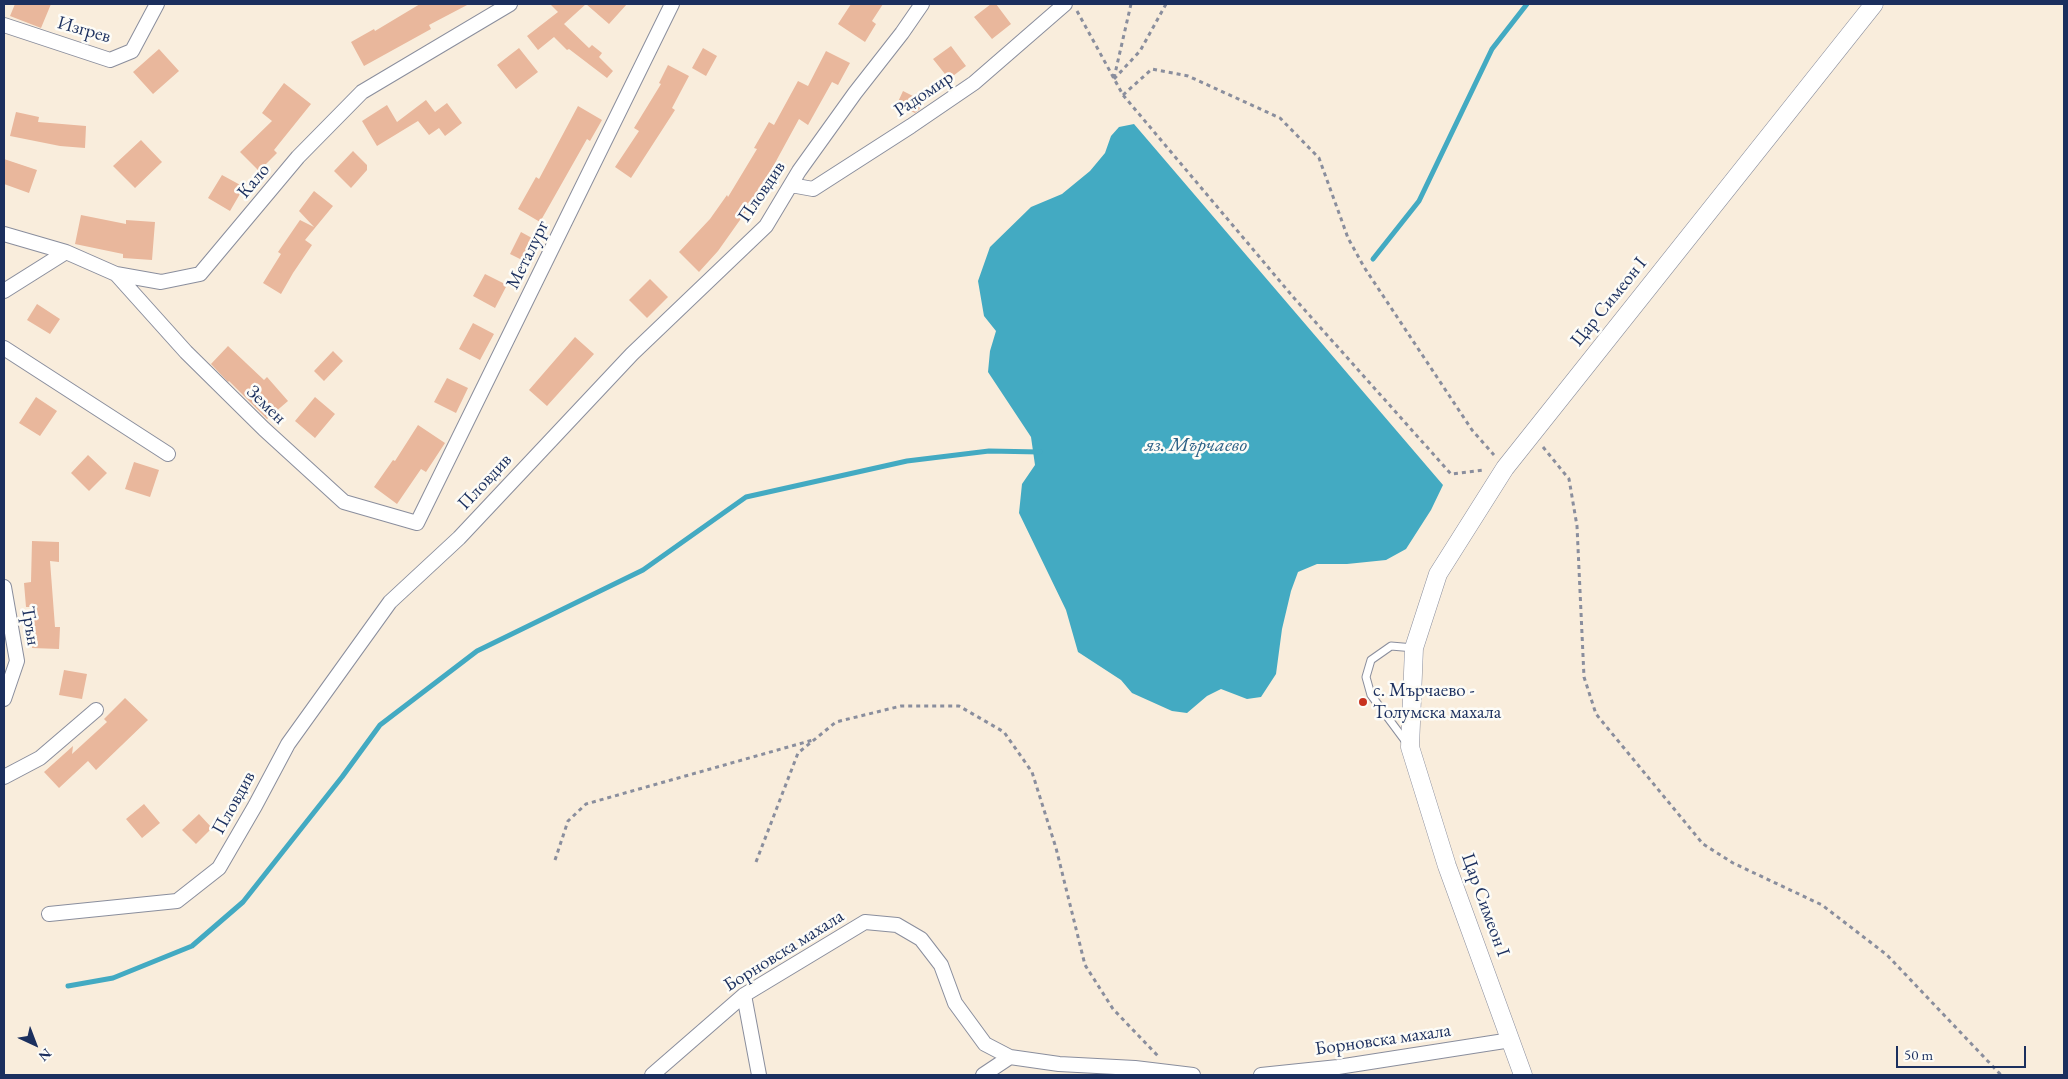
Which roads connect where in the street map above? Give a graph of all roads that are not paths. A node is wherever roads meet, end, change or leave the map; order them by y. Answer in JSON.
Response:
{"nodes":[{"id":1,"x":157,"y":4,"type":"edge"},
{"id":2,"x":510,"y":4,"type":"edge"},
{"id":3,"x":672,"y":4,"type":"edge"},
{"id":4,"x":922,"y":4,"type":"edge"},
{"id":5,"x":1066,"y":4,"type":"edge"},
{"id":6,"x":1874,"y":4,"type":"edge"},
{"id":7,"x":4,"y":25,"type":"edge"},
{"id":8,"x":791,"y":184,"type":"junction"},
{"id":9,"x":4,"y":234,"type":"edge"},
{"id":10,"x":66,"y":252,"type":"junction"},
{"id":11,"x":116,"y":274,"type":"junction"},
{"id":12,"x":4,"y":292,"type":"edge"},
{"id":13,"x":4,"y":348,"type":"edge"},
{"id":14,"x":168,"y":454,"type":"dead end"},
{"id":15,"x":417,"y":523,"type":"joint"},
{"id":16,"x":4,"y":587,"type":"edge"},
{"id":17,"x":1414,"y":648,"type":"junction"},
{"id":18,"x":4,"y":698,"type":"edge"},
{"id":19,"x":96,"y":710,"type":"dead end"},
{"id":20,"x":1410,"y":747,"type":"junction"},
{"id":21,"x":4,"y":777,"type":"edge"},
{"id":22,"x":49,"y":914,"type":"dead end"},
{"id":23,"x":744,"y":995,"type":"junction"},
{"id":24,"x":1512,"y":1040,"type":"junction"},
{"id":25,"x":1010,"y":1057,"type":"junction"},
{"id":26,"x":652,"y":1075,"type":"edge"},
{"id":27,"x":759,"y":1075,"type":"edge"},
{"id":28,"x":982,"y":1075,"type":"edge"},
{"id":29,"x":1193,"y":1075,"type":"edge"},
{"id":30,"x":1261,"y":1075,"type":"edge"},
{"id":31,"x":1523,"y":1075,"type":"edge"}],
"edges":[{"from":1,"to":7,"type":"street","name":"Изгрев"},
{"from":2,"to":11,"type":"street","name":"Кало"},
{"from":3,"to":15,"type":"street","name":"Металург"},
{"from":4,"to":8,"type":"street","name":"Пловдив"},
{"from":5,"to":8,"type":"street","name":"Радомир"},
{"from":6,"to":17,"type":"street","name":"Цар Симеон I"},
{"from":8,"to":22,"type":"street","name":"Пловдив"},
{"from":9,"to":10,"type":"street","name":"Кало"},
{"from":10,"to":11,"type":"street","name":"Кало"},
{"from":10,"to":12,"type":"street"},
{"from":11,"to":15,"type":"street","name":"Земен"},
{"from":13,"to":14,"type":"street"},
{"from":16,"to":18,"type":"street","name":"Трън"},
{"from":17,"to":20,"type":"street","name":"Цар Симеон I"},
{"from":17,"to":20,"type":"lane"},
{"from":19,"to":21,"type":"street"},
{"from":20,"to":24,"type":"street","name":"Цар Симеон I"},
{"from":23,"to":25,"type":"street","name":"Борновска махала"},
{"from":23,"to":26,"type":"street","name":"Борновска махала"},
{"from":23,"to":27,"type":"street"},
{"from":24,"to":30,"type":"street","name":"Борновска махала"},
{"from":24,"to":31,"type":"street","name":"Цар Симеон I"},
{"from":25,"to":28,"type":"street"},
{"from":25,"to":29,"type":"street","name":"Борновска махала"}]}
